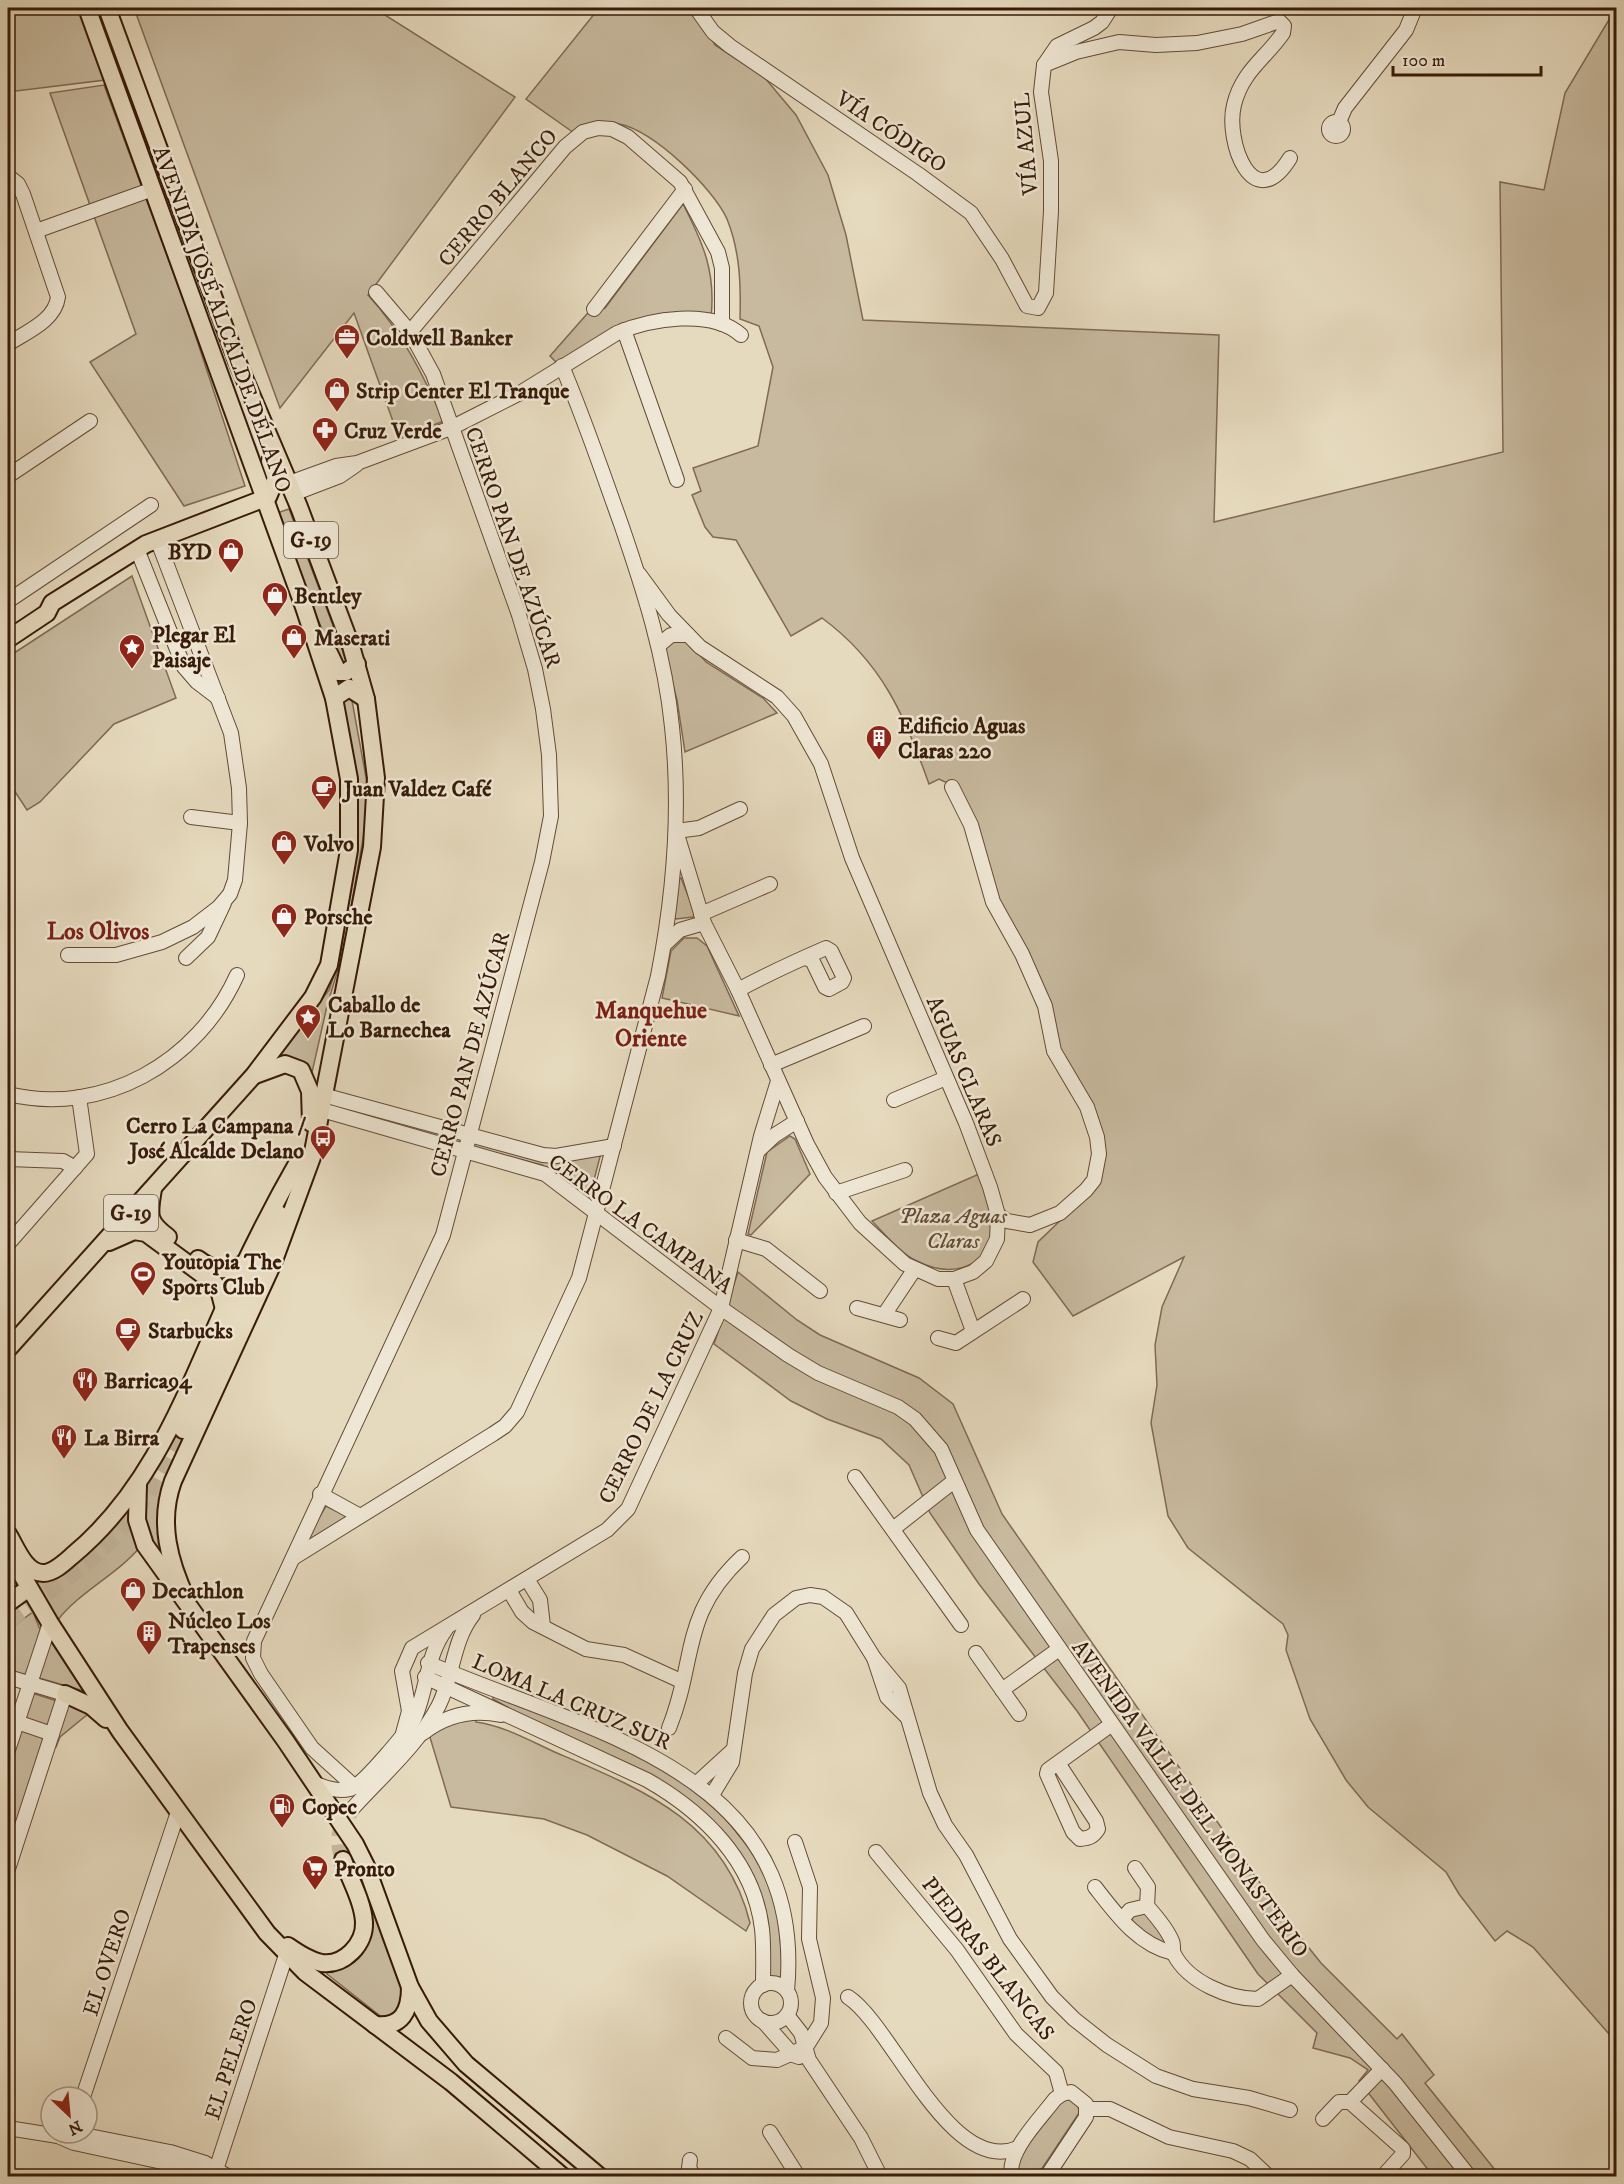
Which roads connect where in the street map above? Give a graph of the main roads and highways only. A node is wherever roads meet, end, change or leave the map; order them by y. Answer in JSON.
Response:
{"nodes":[{"id":1,"x":87,"y":8,"type":"edge"},
{"id":2,"x":107,"y":8,"type":"edge"},
{"id":3,"x":249,"y":391,"type":"junction"},
{"id":4,"x":263,"y":499,"type":"junction"},
{"id":5,"x":52,"y":603,"type":"junction"},
{"id":6,"x":304,"y":607,"type":"junction"},
{"id":7,"x":8,"y":626,"type":"edge"},
{"id":8,"x":8,"y":639,"type":"edge"},
{"id":9,"x":357,"y":664,"type":"junction"},
{"id":10,"x":334,"y":698,"type":"junction"},
{"id":11,"x":366,"y":699,"type":"junction"},
{"id":12,"x":254,"y":1075,"type":"junction"},
{"id":13,"x":318,"y":1109,"type":"junction"},
{"id":14,"x":298,"y":1162,"type":"junction"},
{"id":15,"x":153,"y":1189,"type":"junction"},
{"id":16,"x":103,"y":1245,"type":"junction"},
{"id":17,"x":245,"y":1263,"type":"junction"},
{"id":18,"x":224,"y":1309,"type":"junction"},
{"id":19,"x":8,"y":1349,"type":"edge"},
{"id":20,"x":183,"y":1431,"type":"tunnel mouth"},
{"id":21,"x":138,"y":1485,"type":"junction"},
{"id":22,"x":8,"y":1534,"type":"edge"},
{"id":23,"x":8,"y":1551,"type":"edge"},
{"id":24,"x":29,"y":1587,"type":"junction"},
{"id":25,"x":187,"y":1600,"type":"junction"},
{"id":26,"x":8,"y":1604,"type":"edge"},
{"id":27,"x":65,"y":1694,"type":"road end"},
{"id":28,"x":120,"y":1731,"type":"junction"},
{"id":29,"x":343,"y":1860,"type":"tunnel mouth"},
{"id":30,"x":259,"y":1924,"type":"junction"},
{"id":31,"x":410,"y":1987,"type":"junction"},
{"id":32,"x":375,"y":2025,"type":"junction"},
{"id":33,"x":562,"y":2176,"type":"edge"},
{"id":34,"x":598,"y":2176,"type":"edge"}],
"edges":[{"from":1,"to":4,"type":"main road","name":"AVENIDA JOSÉ ALCALDE DÉLANO","number":"G-19"},
{"from":2,"to":3,"type":"main road","name":"AVENIDA JOSÉ ALCALDE DÉLANO","number":"G-19"},
{"from":3,"to":4,"type":"main road"},
{"from":3,"to":9,"type":"main road","name":"AVENIDA JOSÉ ALCALDE DÉLANO","number":"G-19"},
{"from":4,"to":5,"type":"main road"},
{"from":4,"to":6,"type":"main road","name":"AVENIDA JOSÉ ALCALDE DÉLANO","number":"G-19"},
{"from":5,"to":7,"type":"main road"},
{"from":5,"to":8,"type":"main road"},
{"from":6,"to":9,"type":"main road"},
{"from":6,"to":10,"type":"main road","name":"AVENIDA JOSÉ ALCALDE DÉLANO","number":"G-19"},
{"from":9,"to":11,"type":"main road","name":"AVENIDA JOSÉ ALCALDE DÉLANO","number":"G-19"},
{"from":10,"to":11,"type":"main road"},
{"from":10,"to":12,"type":"main road","name":"AVENIDA JOSÉ ALCALDE DÉLANO","number":"G-19"},
{"from":11,"to":13,"type":"main road","name":"AVENIDA JOSÉ ALCALDE DÉLANO","number":"G-19"},
{"from":12,"to":13,"type":"main road"},
{"from":12,"to":15,"type":"main road","name":"AVENIDA JOSÉ ALCALDE DÉLANO","number":"G-19"},
{"from":13,"to":14,"type":"main road","name":"AVENIDA JOSÉ ALCALDE DÉLANO"},
{"from":13,"to":25,"type":"main road","name":"AVENIDA JOSÉ ALCALDE DÉLANO","number":"G-19"},
{"from":14,"to":17,"type":"main road"},
{"from":14,"to":20,"type":"main road","name":"AVENIDA JOSÉ ALCALDE DÉLANO"},
{"from":15,"to":16,"type":"main road","name":"AVENIDA JOSÉ ALCALDE DÉLANO","number":"G-19"},
{"from":15,"to":17,"type":"main road"},
{"from":16,"to":18,"type":"main road"},
{"from":16,"to":19,"type":"main road","name":"AVENIDA JOSÉ ALCALDE DÉLANO","number":"G-19"},
{"from":17,"to":18,"type":"main road"},
{"from":18,"to":21,"type":"main road"},
{"from":21,"to":22,"type":"main road"},
{"from":21,"to":25,"type":"main road"},
{"from":23,"to":24,"type":"main road"},
{"from":24,"to":26,"type":"main road"},
{"from":24,"to":28,"type":"main road"},
{"from":25,"to":31,"type":"main road","number":"G-19"},
{"from":27,"to":28,"type":"main road"},
{"from":28,"to":30,"type":"main road"},
{"from":29,"to":30,"type":"main road"},
{"from":30,"to":32,"type":"main road"},
{"from":31,"to":32,"type":"main road"},
{"from":31,"to":34,"type":"main road","number":"G-19"},
{"from":32,"to":33,"type":"main road"}]}
